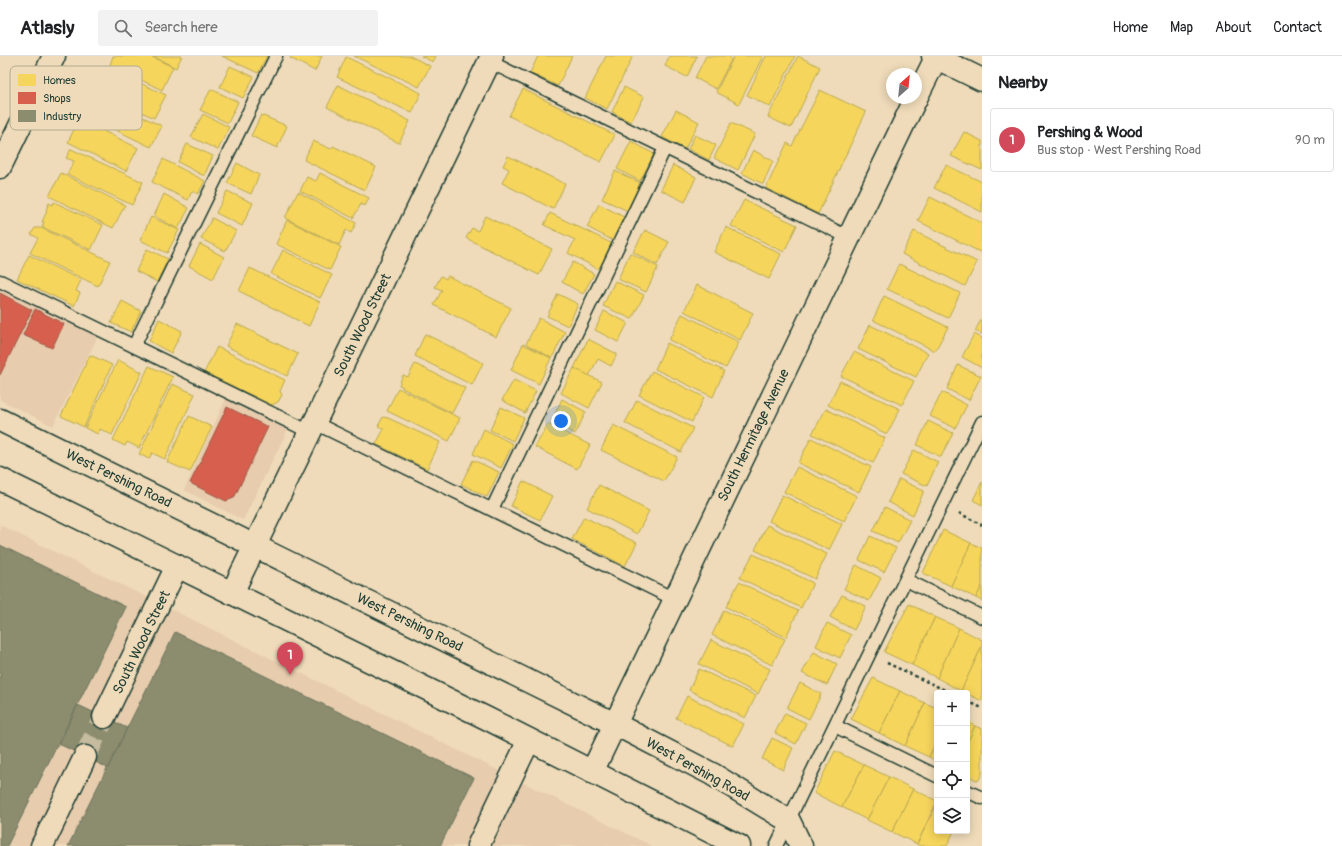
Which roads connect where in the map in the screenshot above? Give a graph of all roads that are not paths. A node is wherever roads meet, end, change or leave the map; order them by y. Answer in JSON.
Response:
{"nodes":[{"id":1,"x":54,"y":56,"type":"edge"},
{"id":2,"x":276,"y":56,"type":"edge"},
{"id":3,"x":935,"y":57,"type":"edge"},
{"id":4,"x":491,"y":59,"type":"edge"},
{"id":5,"x":49,"y":66,"type":"edge"},
{"id":6,"x":982,"y":80,"type":"edge"},
{"id":7,"x":922,"y":85,"type":"edge"},
{"id":8,"x":913,"y":104,"type":"edge"},
{"id":9,"x":18,"y":130,"type":"edge"},
{"id":10,"x":665,"y":148,"type":"junction"},
{"id":11,"x":0,"y":167,"type":"edge"},
{"id":12,"x":848,"y":236,"type":"junction"},
{"id":13,"x":0,"y":281,"type":"edge"},
{"id":14,"x":134,"y":346,"type":"junction"},
{"id":15,"x":0,"y":420,"type":"edge"},
{"id":16,"x":982,"y":422,"type":"edge"},
{"id":17,"x":312,"y":427,"type":"junction"},
{"id":18,"x":0,"y":479,"type":"edge"},
{"id":19,"x":492,"y":509,"type":"junction"},
{"id":20,"x":255,"y":545,"type":"junction"},
{"id":21,"x":177,"y":566,"type":"junction"},
{"id":22,"x":906,"y":580,"type":"junction"},
{"id":23,"x":232,"y":593,"type":"junction"},
{"id":24,"x":674,"y":599,"type":"junction"},
{"id":25,"x":982,"y":617,"type":"edge"},
{"id":26,"x":104,"y":717,"type":"tunnel mouth"},
{"id":27,"x":615,"y":724,"type":"junction"},
{"id":28,"x":834,"y":726,"type":"junction"},
{"id":29,"x":529,"y":740,"type":"junction"},
{"id":30,"x":85,"y":757,"type":"tunnel mouth"},
{"id":31,"x":592,"y":772,"type":"junction"},
{"id":32,"x":934,"y":775,"type":"edge"},
{"id":33,"x":970,"y":792,"type":"edge"},
{"id":34,"x":982,"y":798,"type":"edge"},
{"id":35,"x":789,"y":821,"type":"junction"},
{"id":36,"x":42,"y":846,"type":"edge"},
{"id":37,"x":478,"y":846,"type":"edge"},
{"id":38,"x":739,"y":846,"type":"edge"},
{"id":39,"x":776,"y":846,"type":"edge"},
{"id":40,"x":801,"y":846,"type":"edge"}],
"edges":[{"from":1,"to":5,"type":"street"},
{"from":2,"to":14,"type":"lane"},
{"from":3,"to":6,"type":"street"},
{"from":3,"to":7,"type":"street","name":"South Hermitage Avenue"},
{"from":4,"to":10,"type":"lane"},
{"from":4,"to":17,"type":"street","name":"South Wood Street"},
{"from":8,"to":12,"type":"street","name":"South Hermitage Avenue"},
{"from":9,"to":11,"type":"street"},
{"from":10,"to":12,"type":"lane"},
{"from":10,"to":19,"type":"lane"},
{"from":12,"to":24,"type":"street","name":"South Hermitage Avenue"},
{"from":13,"to":14,"type":"lane"},
{"from":14,"to":17,"type":"lane"},
{"from":15,"to":20,"type":"street","name":"West Pershing Road"},
{"from":16,"to":22,"type":"lane"},
{"from":17,"to":19,"type":"lane"},
{"from":17,"to":20,"type":"street","name":"South Wood Street"},
{"from":18,"to":21,"type":"street"},
{"from":19,"to":24,"type":"lane"},
{"from":20,"to":23,"type":"street","name":"South Wood Street"},
{"from":20,"to":27,"type":"street","name":"West Pershing Road"},
{"from":21,"to":23,"type":"street"},
{"from":21,"to":26,"type":"street","name":"South Wood Street"},
{"from":22,"to":25,"type":"lane"},
{"from":22,"to":28,"type":"lane"},
{"from":23,"to":29,"type":"street"},
{"from":24,"to":27,"type":"street","name":"South Hermitage Avenue"},
{"from":27,"to":31,"type":"street","name":"South Hermitage Avenue"},
{"from":27,"to":35,"type":"street","name":"West Pershing Road"},
{"from":28,"to":32,"type":"lane"},
{"from":28,"to":35,"type":"lane"},
{"from":29,"to":31,"type":"street"},
{"from":29,"to":37,"type":"street"},
{"from":30,"to":36,"type":"street"},
{"from":31,"to":38,"type":"street"},
{"from":33,"to":34,"type":"lane"},
{"from":35,"to":39,"type":"lane"},
{"from":35,"to":40,"type":"street"}]}
